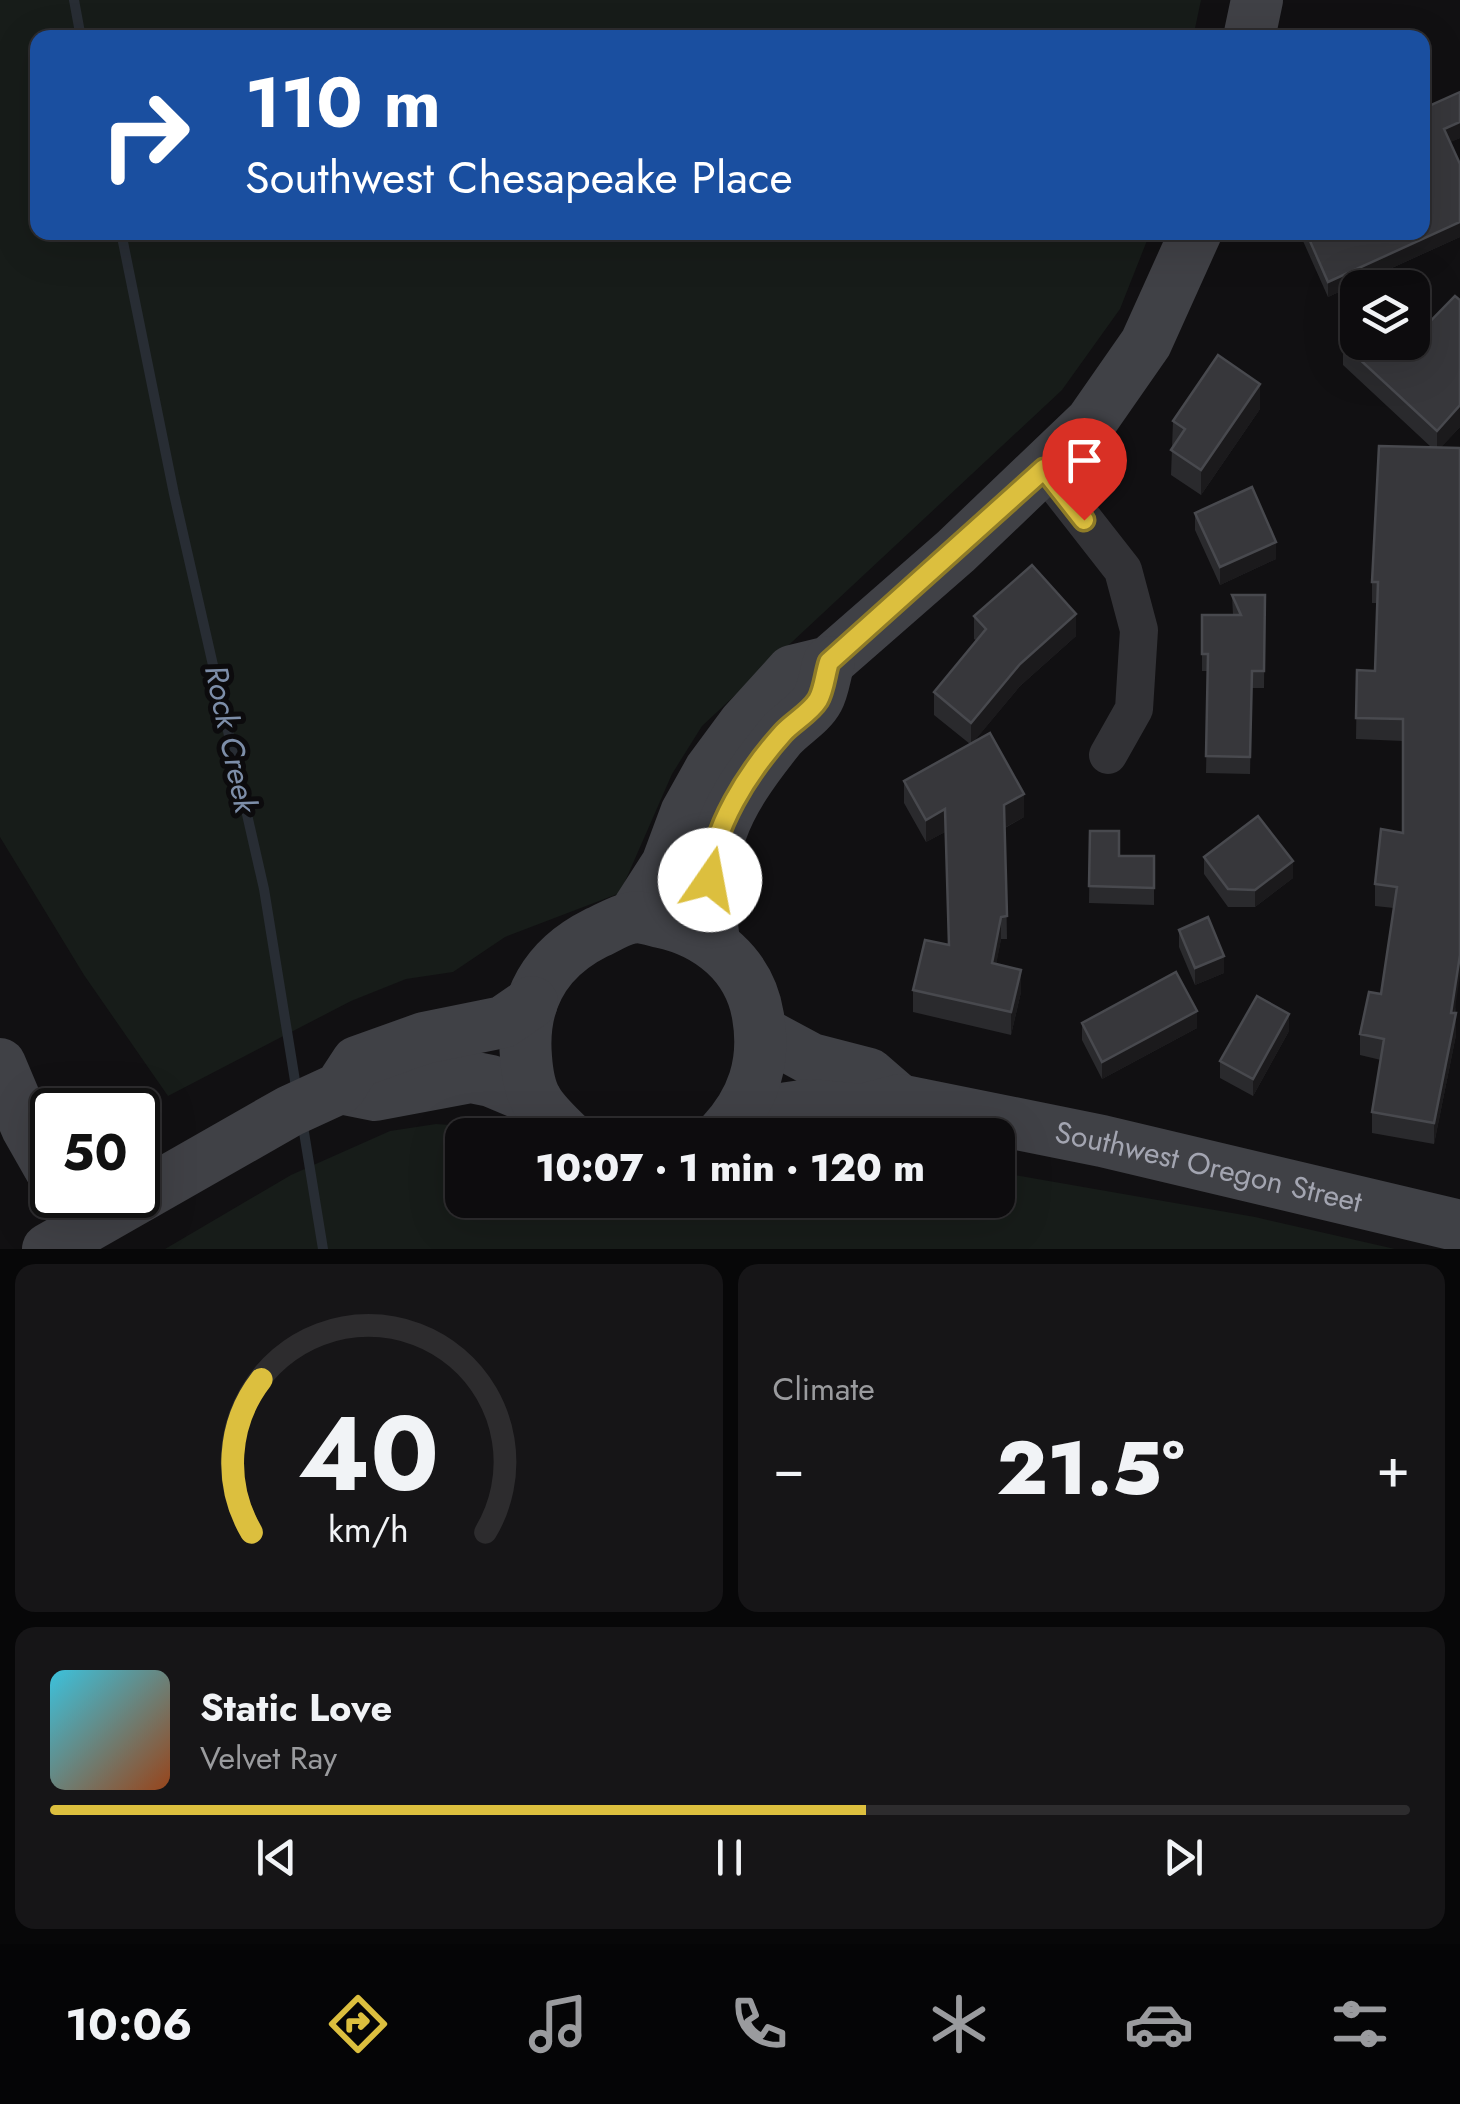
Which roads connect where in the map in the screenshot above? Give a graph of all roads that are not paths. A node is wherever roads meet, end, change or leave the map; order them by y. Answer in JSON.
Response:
{"nodes":[{"id":1,"x":1258,"y":0,"type":"edge"},
{"id":2,"x":1251,"y":30,"type":"edge"},
{"id":3,"x":1192,"y":240,"type":"edge"},
{"id":4,"x":1044,"y":469,"type":"junction"},
{"id":5,"x":829,"y":662,"type":"junction"},
{"id":6,"x":1108,"y":755,"type":"dead end"},
{"id":7,"x":633,"y":917,"type":"junction"},
{"id":8,"x":714,"y":942,"type":"junction"},
{"id":9,"x":532,"y":1002,"type":"junction"},
{"id":10,"x":761,"y":1032,"type":"junction"},
{"id":11,"x":0,"y":1064,"type":"edge"},
{"id":12,"x":340,"y":1088,"type":"junction"},
{"id":13,"x":899,"y":1100,"type":"junction"},
{"id":14,"x":552,"y":1117,"type":"edge"},
{"id":15,"x":735,"y":1118,"type":"edge"},
{"id":16,"x":758,"y":1118,"type":"edge"},
{"id":17,"x":30,"y":1133,"type":"edge"},
{"id":18,"x":66,"y":1224,"type":"edge"},
{"id":19,"x":1460,"y":1226,"type":"edge"}],
"edges":[{"from":1,"to":2,"type":"main road"},
{"from":3,"to":4,"type":"main road"},
{"from":4,"to":5,"type":"main road"},
{"from":4,"to":6,"type":"street"},
{"from":5,"to":7,"type":"main road"},
{"from":5,"to":8,"type":"main road"},
{"from":7,"to":8,"type":"main road"},
{"from":7,"to":9,"type":"main road"},
{"from":8,"to":10,"type":"main road","name":"Southwest Oregon Street"},
{"from":9,"to":12,"type":"main road"},
{"from":9,"to":14,"type":"main road"},
{"from":10,"to":13,"type":"main road","name":"Southwest Oregon Street"},
{"from":10,"to":15,"type":"main road","name":"Southwest Oregon Street"},
{"from":11,"to":17,"type":"main road"},
{"from":12,"to":14,"type":"main road"},
{"from":12,"to":18,"type":"main road"},
{"from":13,"to":16,"type":"main road","name":"Southwest Oregon Street"},
{"from":13,"to":19,"type":"main road","name":"Southwest Oregon Street"}]}
